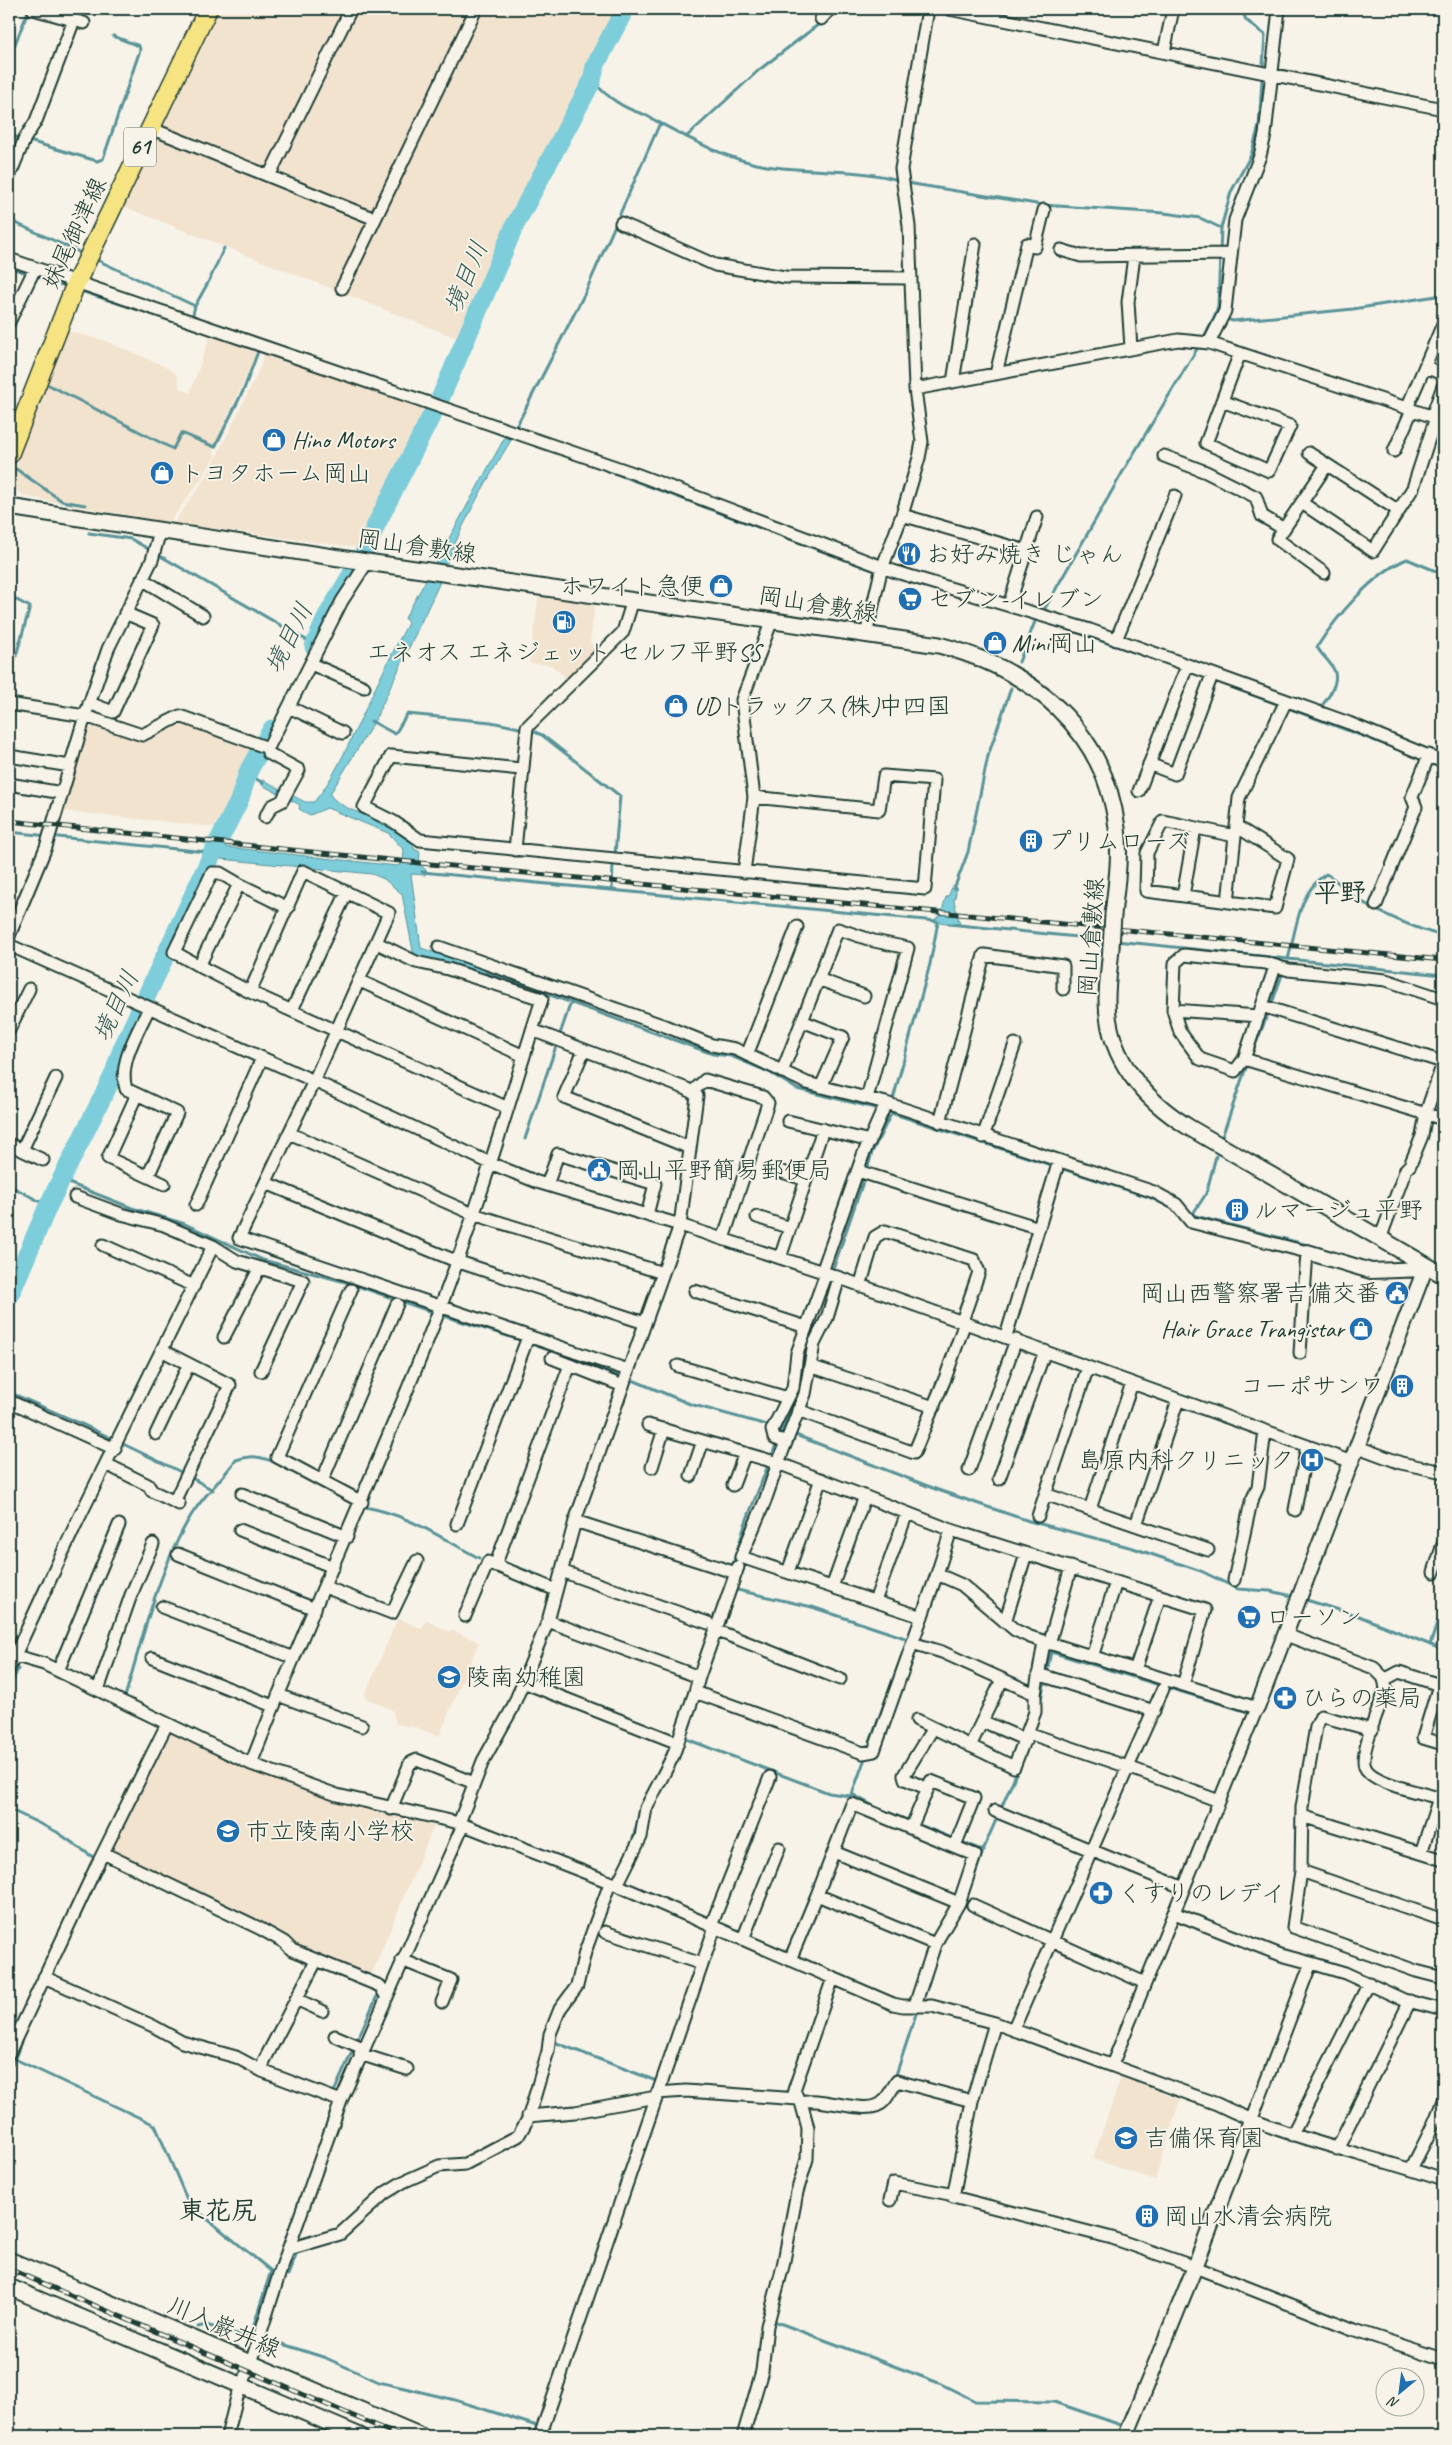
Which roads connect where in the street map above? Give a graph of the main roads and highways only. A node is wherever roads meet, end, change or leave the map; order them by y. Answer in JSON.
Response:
{"nodes":[{"id":1,"x":208,"y":9,"type":"edge"},
{"id":2,"x":9,"y":456,"type":"edge"},
{"id":3,"x":9,"y":506,"type":"edge"},
{"id":4,"x":1443,"y":1275,"type":"edge"},
{"id":5,"x":9,"y":2260,"type":"edge"},
{"id":6,"x":9,"y":2287,"type":"edge"},
{"id":7,"x":360,"y":2436,"type":"edge"},
{"id":8,"x":421,"y":2436,"type":"edge"}],
"edges":[{"from":1,"to":2,"type":"main road","name":"妹尾御津線","number":"61"},
{"from":3,"to":4,"type":"main road","name":"岡山倉敷線","bridge":true},
{"from":5,"to":8,"type":"main road","name":"川入巌井線"},
{"from":6,"to":7,"type":"main road","name":"川入巌井線"}]}
